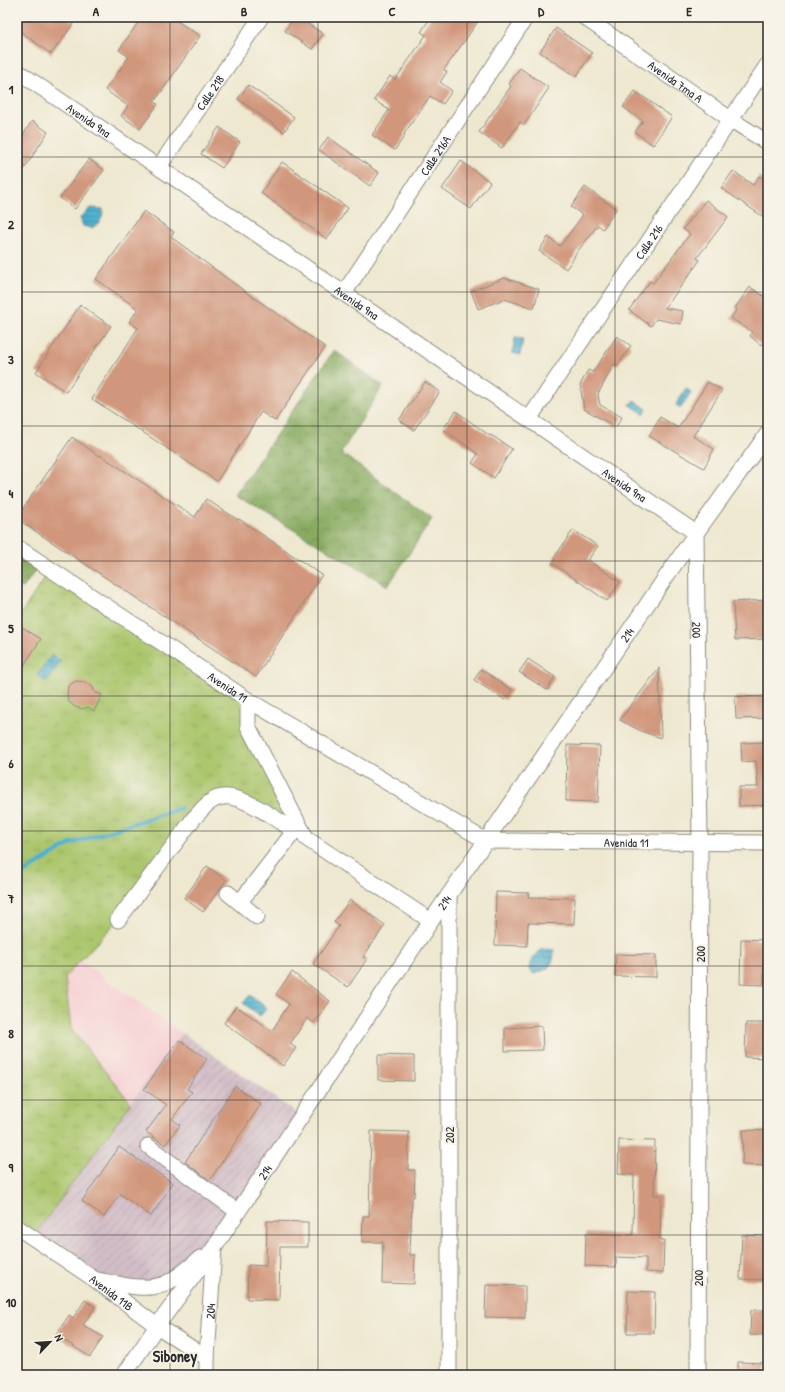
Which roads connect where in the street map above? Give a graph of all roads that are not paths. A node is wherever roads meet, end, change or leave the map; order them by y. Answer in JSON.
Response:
{"nodes":[{"id":1,"x":261,"y":17,"type":"edge"},
{"id":2,"x":526,"y":17,"type":"edge"},
{"id":3,"x":584,"y":17,"type":"edge"},
{"id":4,"x":768,"y":64,"type":"edge"},
{"id":5,"x":17,"y":71,"type":"edge"},
{"id":6,"x":730,"y":119,"type":"junction"},
{"id":7,"x":768,"y":143,"type":"edge"},
{"id":8,"x":159,"y":167,"type":"junction"},
{"id":9,"x":344,"y":293,"type":"junction"},
{"id":10,"x":529,"y":419,"type":"junction"},
{"id":11,"x":768,"y":433,"type":"edge"},
{"id":12,"x":696,"y":533,"type":"junction"},
{"id":13,"x":17,"y":547,"type":"edge"},
{"id":14,"x":248,"y":700,"type":"junction"},
{"id":15,"x":296,"y":828,"type":"junction"},
{"id":16,"x":486,"y":841,"type":"junction"},
{"id":17,"x":700,"y":842,"type":"junction"},
{"id":18,"x":768,"y":843,"type":"edge"},
{"id":19,"x":449,"y":896,"type":"junction"},
{"id":20,"x":257,"y":917,"type":"dead end"},
{"id":21,"x":118,"y":920,"type":"dead end"},
{"id":22,"x":431,"y":921,"type":"junction"},
{"id":23,"x":148,"y":1146,"type":"dead end"},
{"id":24,"x":238,"y":1212,"type":"junction"},
{"id":25,"x":17,"y":1227,"type":"edge"},
{"id":26,"x":214,"y":1248,"type":"junction"},
{"id":27,"x":94,"y":1279,"type":"junction"},
{"id":28,"x":157,"y":1326,"type":"junction"},
{"id":29,"x":207,"y":1358,"type":"junction"},
{"id":30,"x":124,"y":1375,"type":"edge"},
{"id":31,"x":207,"y":1375,"type":"edge"},
{"id":32,"x":449,"y":1375,"type":"edge"},
{"id":33,"x":698,"y":1375,"type":"edge"}],
"edges":[{"from":1,"to":8,"type":"street","name":"Calle 218"},
{"from":2,"to":9,"type":"street","name":"Calle 216A"},
{"from":3,"to":6,"type":"street","name":"Avenida 7ma A"},
{"from":4,"to":6,"type":"street","name":"Calle 216"},
{"from":5,"to":8,"type":"street","name":"Avenida 9na"},
{"from":6,"to":7,"type":"street","name":"Avenida 7ma A"},
{"from":6,"to":10,"type":"street","name":"Calle 216"},
{"from":8,"to":9,"type":"street","name":"Avenida 9na"},
{"from":9,"to":10,"type":"street","name":"Avenida 9na"},
{"from":10,"to":12,"type":"street","name":"Avenida 9na"},
{"from":11,"to":12,"type":"street","name":"214"},
{"from":12,"to":16,"type":"street","name":"214"},
{"from":12,"to":17,"type":"street","name":"200"},
{"from":13,"to":14,"type":"street","name":"Avenida 11"},
{"from":14,"to":15,"type":"street","name":"Avenida 11"},
{"from":14,"to":16,"type":"street"},
{"from":15,"to":20,"type":"street"},
{"from":15,"to":21,"type":"street"},
{"from":15,"to":22,"type":"street","name":"Avenida 11"},
{"from":16,"to":17,"type":"street","name":"Avenida 11"},
{"from":16,"to":19,"type":"street","name":"214"},
{"from":17,"to":18,"type":"street","name":"Avenida 11"},
{"from":17,"to":33,"type":"street","name":"200"},
{"from":19,"to":22,"type":"street","name":"214"},
{"from":19,"to":32,"type":"street","name":"202"},
{"from":22,"to":24,"type":"street","name":"214"},
{"from":23,"to":24,"type":"street"},
{"from":24,"to":26,"type":"street","name":"214"},
{"from":25,"to":27,"type":"street","name":"Avenida 11B"},
{"from":26,"to":27,"type":"street"},
{"from":26,"to":28,"type":"street","name":"214"},
{"from":26,"to":29,"type":"street","name":"204"},
{"from":27,"to":28,"type":"street","name":"Avenida 11B"},
{"from":28,"to":29,"type":"street","name":"Avenida 11B"},
{"from":28,"to":30,"type":"street","name":"214"},
{"from":29,"to":31,"type":"street","name":"204"}]}
